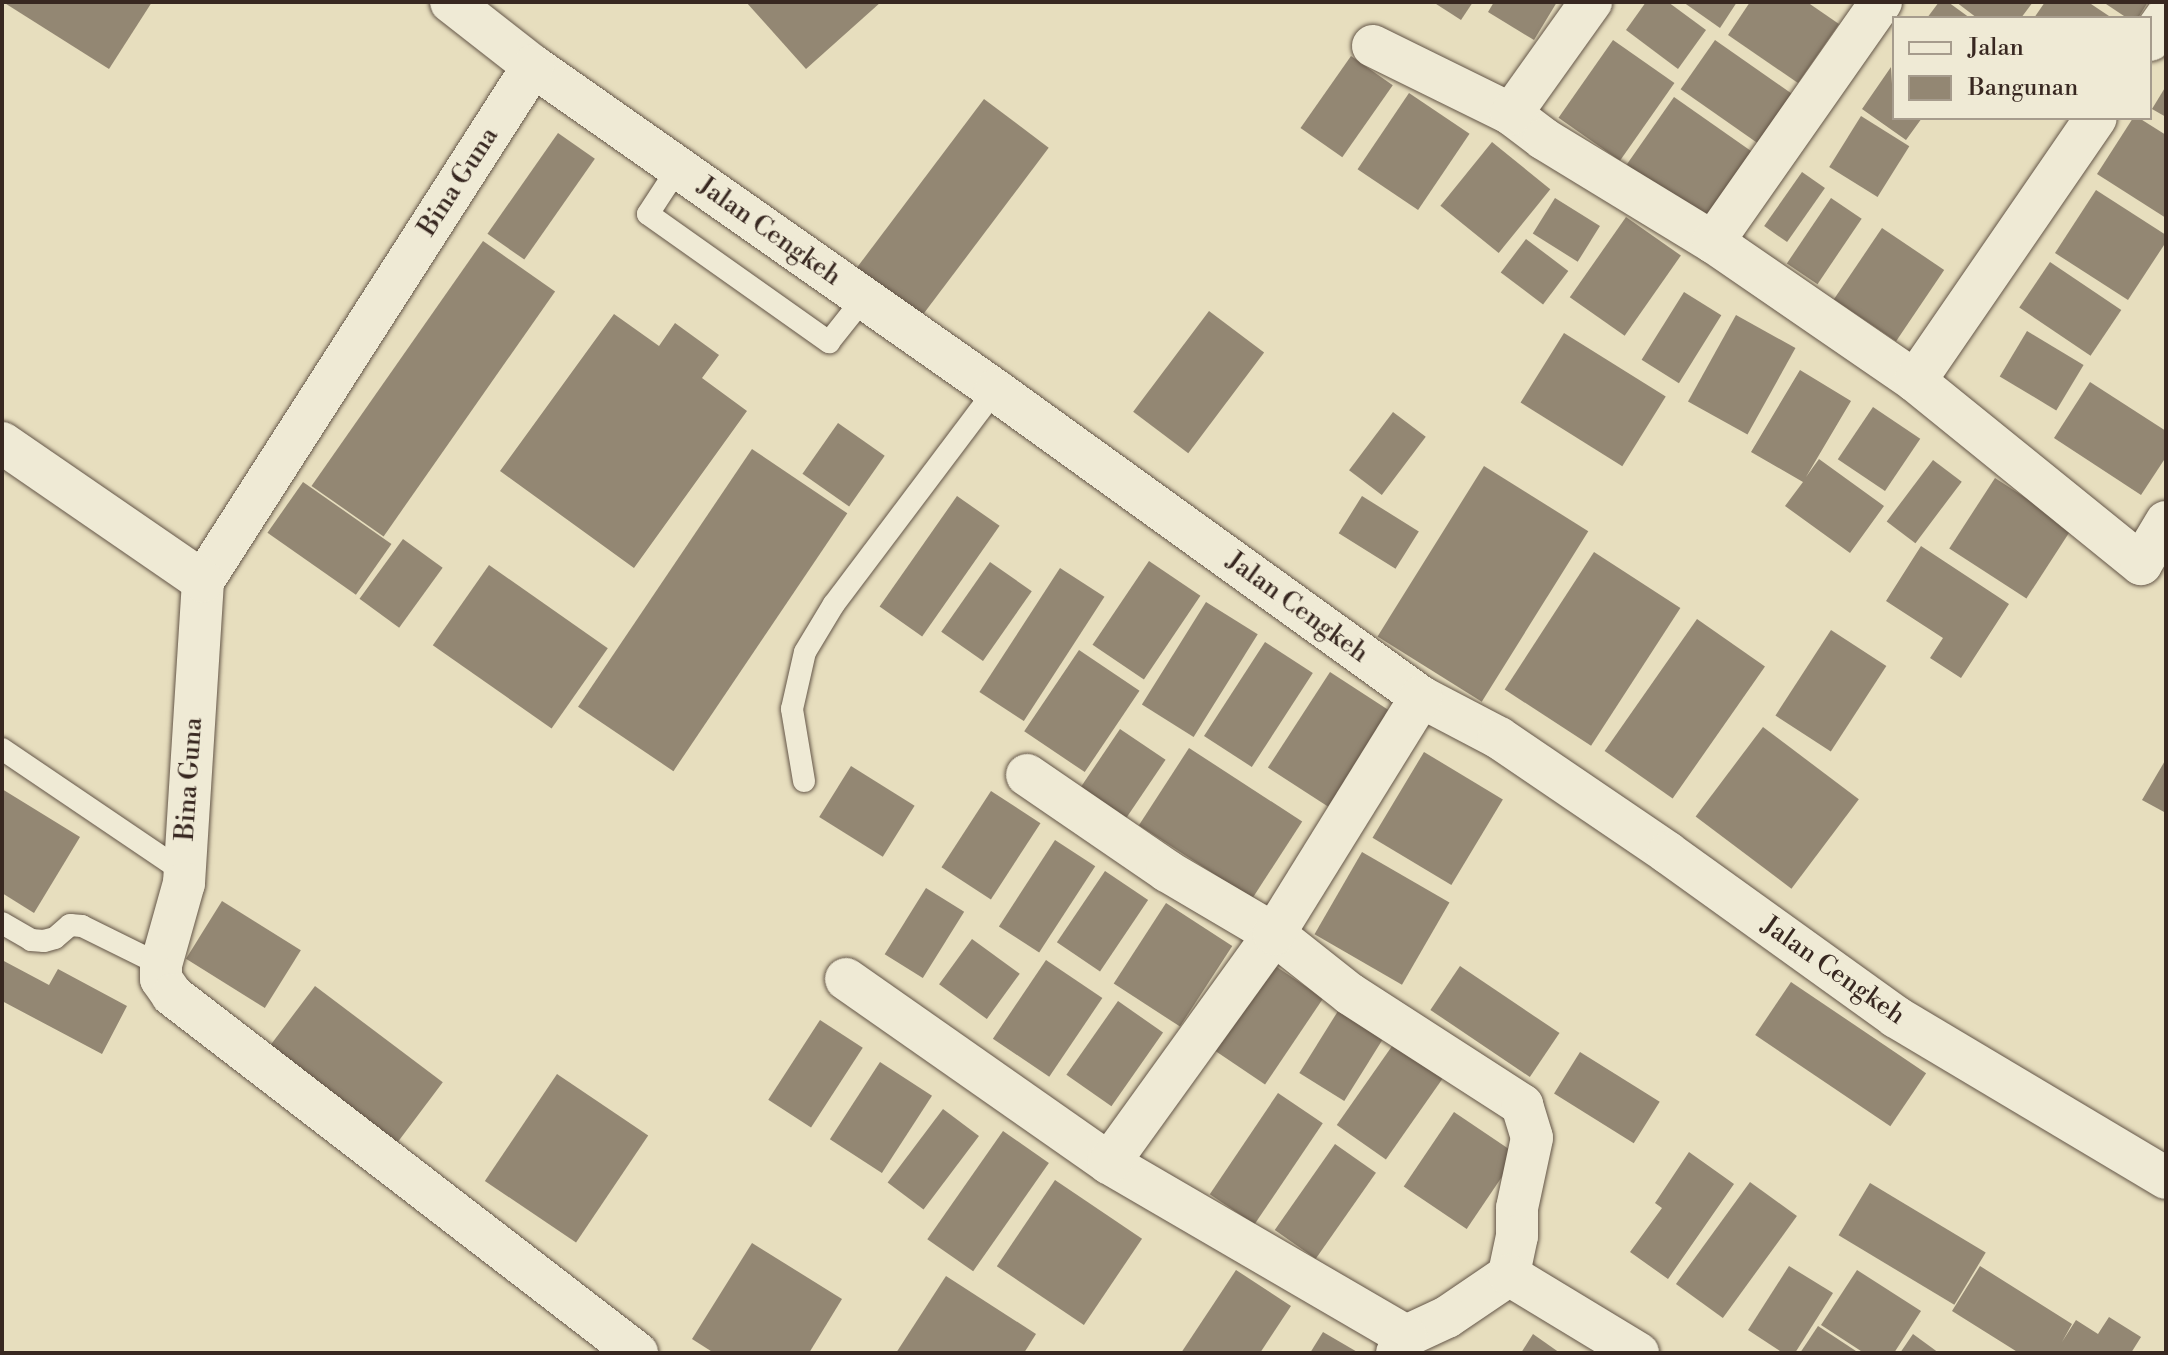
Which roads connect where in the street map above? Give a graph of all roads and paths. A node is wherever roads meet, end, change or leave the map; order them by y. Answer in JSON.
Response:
{"nodes":[{"id":1,"x":1591,"y":2,"type":"edge"},
{"id":2,"x":1881,"y":2,"type":"edge"},
{"id":3,"x":454,"y":3,"type":"edge"},
{"id":4,"x":2166,"y":17,"type":"edge"},
{"id":5,"x":2152,"y":37,"type":"edge"},
{"id":6,"x":1373,"y":46,"type":"dead end"},
{"id":7,"x":533,"y":66,"type":"junction"},
{"id":8,"x":1511,"y":114,"type":"junction"},
{"id":9,"x":2095,"y":120,"type":"edge"},
{"id":10,"x":678,"y":168,"type":"junction"},
{"id":11,"x":1713,"y":242,"type":"junction"},
{"id":12,"x":864,"y":298,"type":"junction"},
{"id":13,"x":1915,"y":381,"type":"junction"},
{"id":14,"x":995,"y":390,"type":"junction"},
{"id":15,"x":2,"y":443,"type":"edge"},
{"id":16,"x":2166,"y":522,"type":"edge"},
{"id":17,"x":203,"y":581,"type":"junction"},
{"id":18,"x":1421,"y":697,"type":"junction"},
{"id":19,"x":2,"y":749,"type":"edge"},
{"id":20,"x":1027,"y":775,"type":"dead end"},
{"id":21,"x":804,"y":781,"type":"dead end"},
{"id":22,"x":184,"y":872,"type":"junction"},
{"id":23,"x":2,"y":923,"type":"edge"},
{"id":24,"x":1274,"y":934,"type":"junction"},
{"id":25,"x":161,"y":965,"type":"junction"},
{"id":26,"x":846,"y":979,"type":"dead end"},
{"id":27,"x":1109,"y":1163,"type":"junction"},
{"id":28,"x":2166,"y":1178,"type":"edge"},
{"id":29,"x":1509,"y":1275,"type":"junction"},
{"id":30,"x":1402,"y":1344,"type":"edge"},
{"id":31,"x":637,"y":1353,"type":"edge"},
{"id":32,"x":1638,"y":1353,"type":"edge"}],
"edges":[{"from":1,"to":8,"type":"street"},
{"from":2,"to":11,"type":"street"},
{"from":3,"to":7,"type":"street","name":"Jalan Cengkeh"},
{"from":4,"to":5,"type":"street"},
{"from":6,"to":8,"type":"street"},
{"from":7,"to":10,"type":"street","name":"Jalan Cengkeh"},
{"from":7,"to":17,"type":"street","name":"Bina Guna"},
{"from":8,"to":11,"type":"street"},
{"from":9,"to":13,"type":"street"},
{"from":10,"to":12,"type":"street","name":"Jalan Cengkeh"},
{"from":10,"to":12,"type":"lane"},
{"from":11,"to":13,"type":"street"},
{"from":12,"to":14,"type":"street","name":"Jalan Cengkeh"},
{"from":13,"to":16,"type":"street"},
{"from":14,"to":18,"type":"street","name":"Jalan Cengkeh"},
{"from":14,"to":21,"type":"lane"},
{"from":15,"to":17,"type":"street"},
{"from":17,"to":22,"type":"street","name":"Bina Guna"},
{"from":18,"to":24,"type":"street"},
{"from":18,"to":28,"type":"street","name":"Jalan Cengkeh"},
{"from":19,"to":22,"type":"lane"},
{"from":20,"to":24,"type":"street"},
{"from":22,"to":25,"type":"street","name":"Bina Guna"},
{"from":23,"to":25,"type":"lane"},
{"from":24,"to":27,"type":"street"},
{"from":24,"to":29,"type":"street"},
{"from":25,"to":31,"type":"street"},
{"from":26,"to":27,"type":"street"},
{"from":27,"to":30,"type":"street"},
{"from":29,"to":30,"type":"street"},
{"from":29,"to":32,"type":"street"}]}
